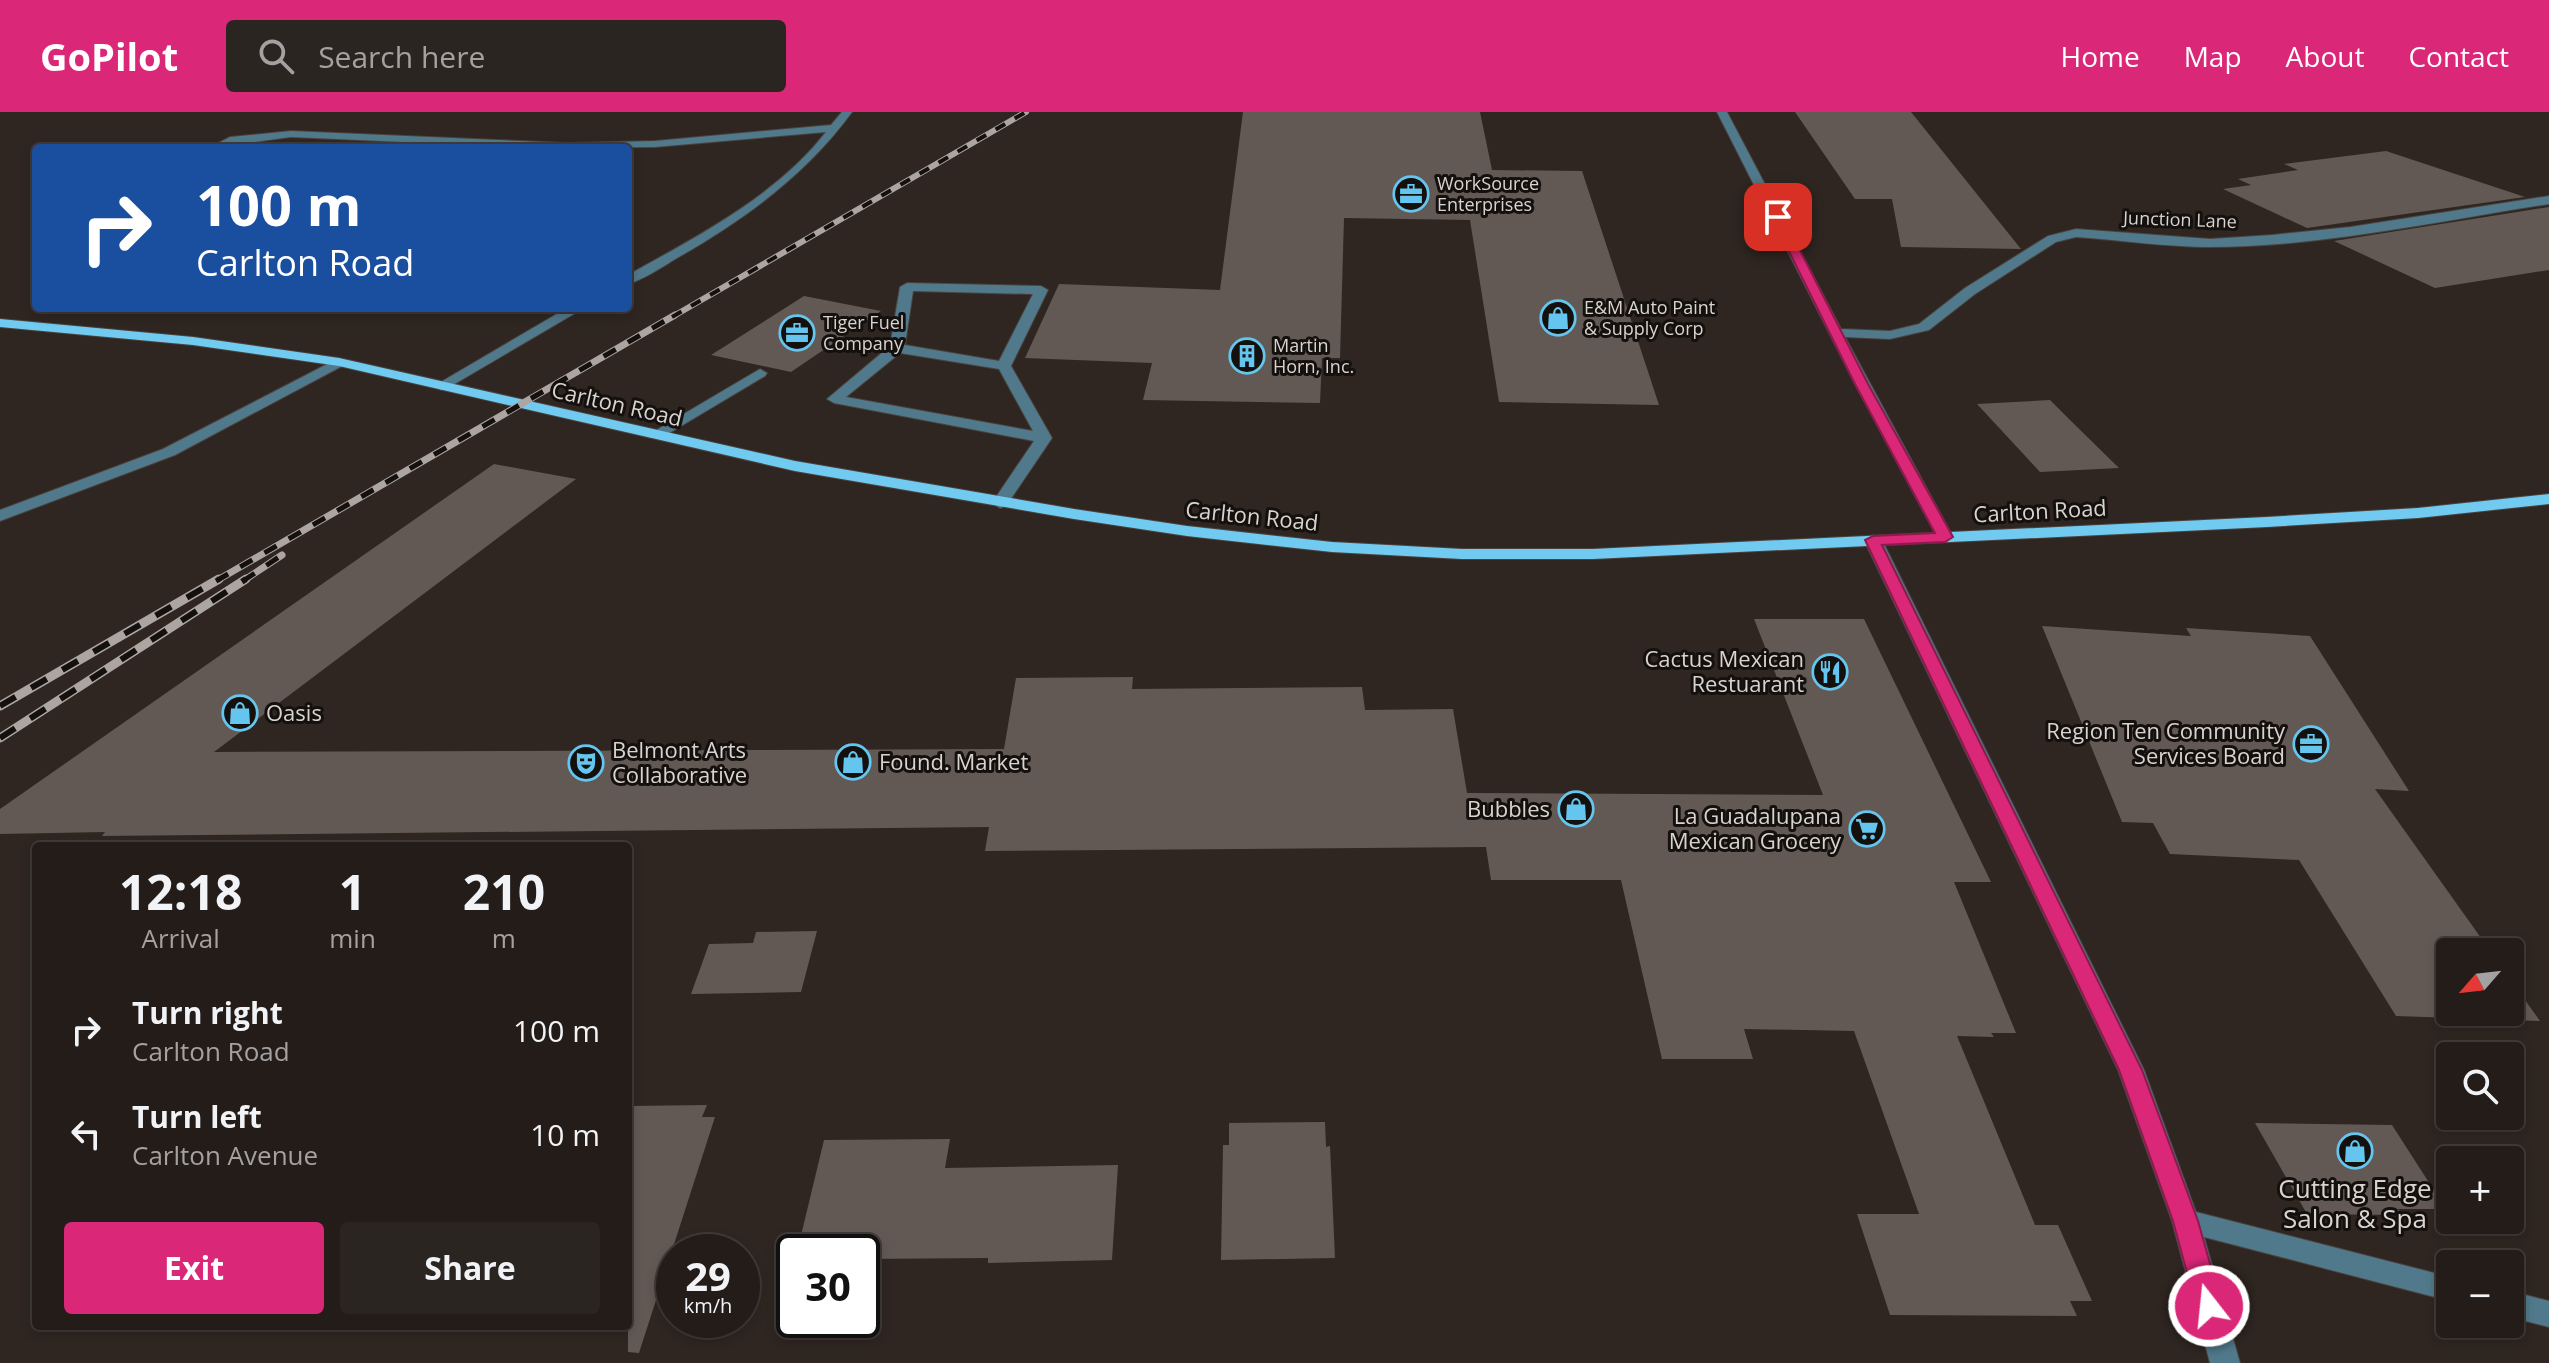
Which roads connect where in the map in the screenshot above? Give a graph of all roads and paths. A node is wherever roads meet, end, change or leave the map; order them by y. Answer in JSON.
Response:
{"nodes":[{"id":1,"x":847,"y":112,"type":"edge"},
{"id":2,"x":1722,"y":112,"type":"edge"},
{"id":3,"x":835,"y":128,"type":"junction"},
{"id":4,"x":222,"y":144,"type":"edge"},
{"id":5,"x":503,"y":144,"type":"edge"},
{"id":6,"x":632,"y":145,"type":"edge"},
{"id":7,"x":2549,"y":200,"type":"edge"},
{"id":8,"x":632,"y":278,"type":"edge"},
{"id":9,"x":570,"y":312,"type":"edge"},
{"id":10,"x":0,"y":323,"type":"edge"},
{"id":11,"x":1836,"y":333,"type":"junction"},
{"id":12,"x":897,"y":348,"type":"junction"},
{"id":13,"x":339,"y":362,"type":"junction"},
{"id":14,"x":1004,"y":366,"type":"junction"},
{"id":15,"x":760,"y":373,"type":"dead end"},
{"id":16,"x":441,"y":386,"type":"junction"},
{"id":17,"x":656,"y":435,"type":"junction"},
{"id":18,"x":1044,"y":438,"type":"junction"},
{"id":19,"x":2549,"y":499,"type":"edge"},
{"id":20,"x":1000,"y":503,"type":"junction"},
{"id":21,"x":0,"y":516,"type":"edge"},
{"id":22,"x":1945,"y":537,"type":"junction"},
{"id":23,"x":1873,"y":540,"type":"junction"},
{"id":24,"x":2186,"y":1221,"type":"junction"},
{"id":25,"x":2436,"y":1285,"type":"edge"},
{"id":26,"x":2524,"y":1308,"type":"edge"},
{"id":27,"x":2549,"y":1314,"type":"edge"},
{"id":28,"x":2225,"y":1363,"type":"edge"}],
"edges":[{"from":1,"to":3,"type":"street"},
{"from":2,"to":11,"type":"street"},
{"from":3,"to":6,"type":"street"},
{"from":3,"to":8,"type":"street"},
{"from":4,"to":5,"type":"street"},
{"from":7,"to":11,"type":"street","name":"Junction Lane"},
{"from":9,"to":16,"type":"street"},
{"from":10,"to":13,"type":"main road","name":"Carlton Road"},
{"from":11,"to":22,"type":"street"},
{"from":12,"to":14,"type":"street"},
{"from":12,"to":14,"type":"street"},
{"from":12,"to":18,"type":"street"},
{"from":13,"to":16,"type":"main road","name":"Carlton Road"},
{"from":13,"to":21,"type":"street"},
{"from":14,"to":18,"type":"street"},
{"from":15,"to":17,"type":"street"},
{"from":16,"to":17,"type":"main road","name":"Carlton Road"},
{"from":17,"to":20,"type":"main road","name":"Carlton Road"},
{"from":18,"to":20,"type":"street"},
{"from":19,"to":22,"type":"main road","name":"Carlton Road"},
{"from":20,"to":23,"type":"main road","name":"Carlton Road"},
{"from":22,"to":23,"type":"main road","name":"Carlton Road"},
{"from":23,"to":24,"type":"street"},
{"from":24,"to":25,"type":"street"},
{"from":24,"to":28,"type":"street"},
{"from":26,"to":27,"type":"street"}]}
